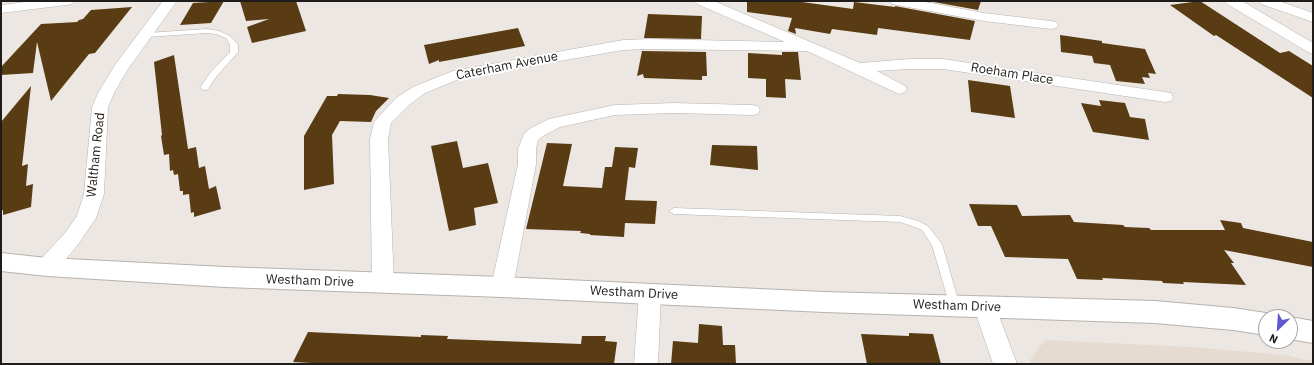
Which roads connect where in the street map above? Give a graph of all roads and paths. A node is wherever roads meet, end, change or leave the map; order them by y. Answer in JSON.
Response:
{"nodes":[{"id":1,"x":67,"y":1,"type":"edge"},
{"id":2,"x":170,"y":1,"type":"edge"},
{"id":3,"x":702,"y":1,"type":"edge"},
{"id":4,"x":897,"y":1,"type":"edge"},
{"id":5,"x":1232,"y":1,"type":"edge"},
{"id":6,"x":1266,"y":1,"type":"edge"},
{"id":7,"x":1,"y":9,"type":"edge"},
{"id":8,"x":1313,"y":18,"type":"edge"},
{"id":9,"x":1051,"y":25,"type":"dead end"},
{"id":10,"x":147,"y":35,"type":"junction"},
{"id":11,"x":806,"y":47,"type":"junction"},
{"id":12,"x":1313,"y":49,"type":"edge"},
{"id":13,"x":858,"y":68,"type":"junction"},
{"id":14,"x":204,"y":88,"type":"dead end"},
{"id":15,"x":899,"y":89,"type":"dead end"},
{"id":16,"x":1165,"y":97,"type":"dead end"},
{"id":17,"x":752,"y":110,"type":"dead end"},
{"id":18,"x":674,"y":210,"type":"dead end"},
{"id":19,"x":1,"y":262,"type":"edge"},
{"id":20,"x":47,"y":267,"type":"junction"},
{"id":21,"x":383,"y":284,"type":"junction"},
{"id":22,"x":502,"y":287,"type":"junction"},
{"id":23,"x":650,"y":294,"type":"junction"},
{"id":24,"x":955,"y":306,"type":"junction"},
{"id":25,"x":985,"y":308,"type":"junction"},
{"id":26,"x":1258,"y":323,"type":"edge"},
{"id":27,"x":1298,"y":329,"type":"edge"},
{"id":28,"x":1313,"y":332,"type":"edge"},
{"id":29,"x":646,"y":364,"type":"edge"},
{"id":30,"x":1004,"y":364,"type":"edge"}],
"edges":[{"from":1,"to":7,"type":"street"},
{"from":2,"to":10,"type":"street","name":"Waltham Road"},
{"from":3,"to":11,"type":"street","name":"Roeham Place"},
{"from":4,"to":9,"type":"street"},
{"from":5,"to":12,"type":"street"},
{"from":6,"to":8,"type":"street"},
{"from":10,"to":14,"type":"lane"},
{"from":10,"to":20,"type":"street","name":"Waltham Road"},
{"from":11,"to":13,"type":"street","name":"Roeham Place"},
{"from":11,"to":21,"type":"street","name":"Caterham Avenue"},
{"from":13,"to":15,"type":"street","name":"Roeham Place"},
{"from":13,"to":16,"type":"street","name":"Roeham Place"},
{"from":17,"to":22,"type":"street"},
{"from":18,"to":24,"type":"lane"},
{"from":19,"to":20,"type":"street","name":"Westham Drive"},
{"from":20,"to":21,"type":"street","name":"Westham Drive"},
{"from":21,"to":22,"type":"street","name":"Westham Drive"},
{"from":22,"to":23,"type":"street","name":"Westham Drive"},
{"from":23,"to":24,"type":"street","name":"Westham Drive"},
{"from":23,"to":29,"type":"street"},
{"from":24,"to":25,"type":"street","name":"Westham Drive"},
{"from":25,"to":26,"type":"street","name":"Westham Drive"},
{"from":25,"to":30,"type":"street"},
{"from":27,"to":28,"type":"street"}]}
